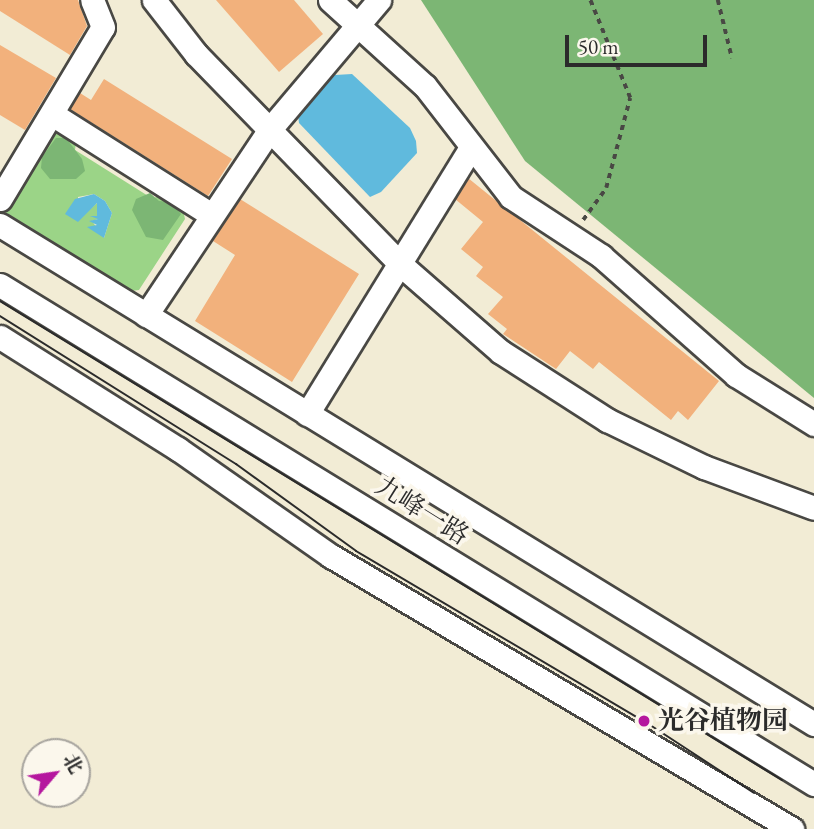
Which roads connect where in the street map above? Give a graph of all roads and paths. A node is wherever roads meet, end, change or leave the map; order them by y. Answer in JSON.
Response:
{"nodes":[{"id":1,"x":92,"y":0,"type":"edge"},
{"id":2,"x":154,"y":0,"type":"edge"},
{"id":3,"x":330,"y":0,"type":"edge"},
{"id":4,"x":379,"y":0,"type":"edge"},
{"id":5,"x":590,"y":0,"type":"edge"},
{"id":6,"x":718,"y":0,"type":"edge"},
{"id":7,"x":357,"y":25,"type":"junction"},
{"id":8,"x":732,"y":58,"type":"dead end"},
{"id":9,"x":52,"y":114,"type":"junction"},
{"id":10,"x":270,"y":129,"type":"junction"},
{"id":11,"x":471,"y":147,"type":"junction"},
{"id":12,"x":0,"y":198,"type":"edge"},
{"id":13,"x":210,"y":215,"type":"junction"},
{"id":14,"x":0,"y":225,"type":"edge"},
{"id":15,"x":571,"y":236,"type":"junction"},
{"id":16,"x":400,"y":264,"type":"junction"},
{"id":17,"x":0,"y":285,"type":"edge"},
{"id":18,"x":146,"y":315,"type":"junction"},
{"id":19,"x":0,"y":337,"type":"edge"},
{"id":20,"x":307,"y":414,"type":"junction"},
{"id":21,"x":814,"y":424,"type":"edge"},
{"id":22,"x":814,"y":508,"type":"edge"},
{"id":23,"x":814,"y":724,"type":"edge"},
{"id":24,"x":814,"y":784,"type":"edge"},
{"id":25,"x":792,"y":829,"type":"edge"}],
"edges":[{"from":1,"to":9,"type":"street"},
{"from":2,"to":10,"type":"street"},
{"from":3,"to":7,"type":"street"},
{"from":4,"to":7,"type":"street"},
{"from":5,"to":15,"type":"path"},
{"from":6,"to":8,"type":"path"},
{"from":7,"to":10,"type":"street"},
{"from":7,"to":11,"type":"street"},
{"from":9,"to":12,"type":"street"},
{"from":9,"to":13,"type":"street"},
{"from":10,"to":13,"type":"street"},
{"from":10,"to":16,"type":"street"},
{"from":11,"to":15,"type":"street"},
{"from":11,"to":16,"type":"street"},
{"from":13,"to":18,"type":"street"},
{"from":14,"to":18,"type":"street"},
{"from":15,"to":21,"type":"street"},
{"from":16,"to":20,"type":"street"},
{"from":16,"to":22,"type":"street"},
{"from":17,"to":24,"type":"street","name":"九峰一路"},
{"from":18,"to":20,"type":"street"},
{"from":19,"to":25,"type":"street"},
{"from":20,"to":23,"type":"street"}]}
